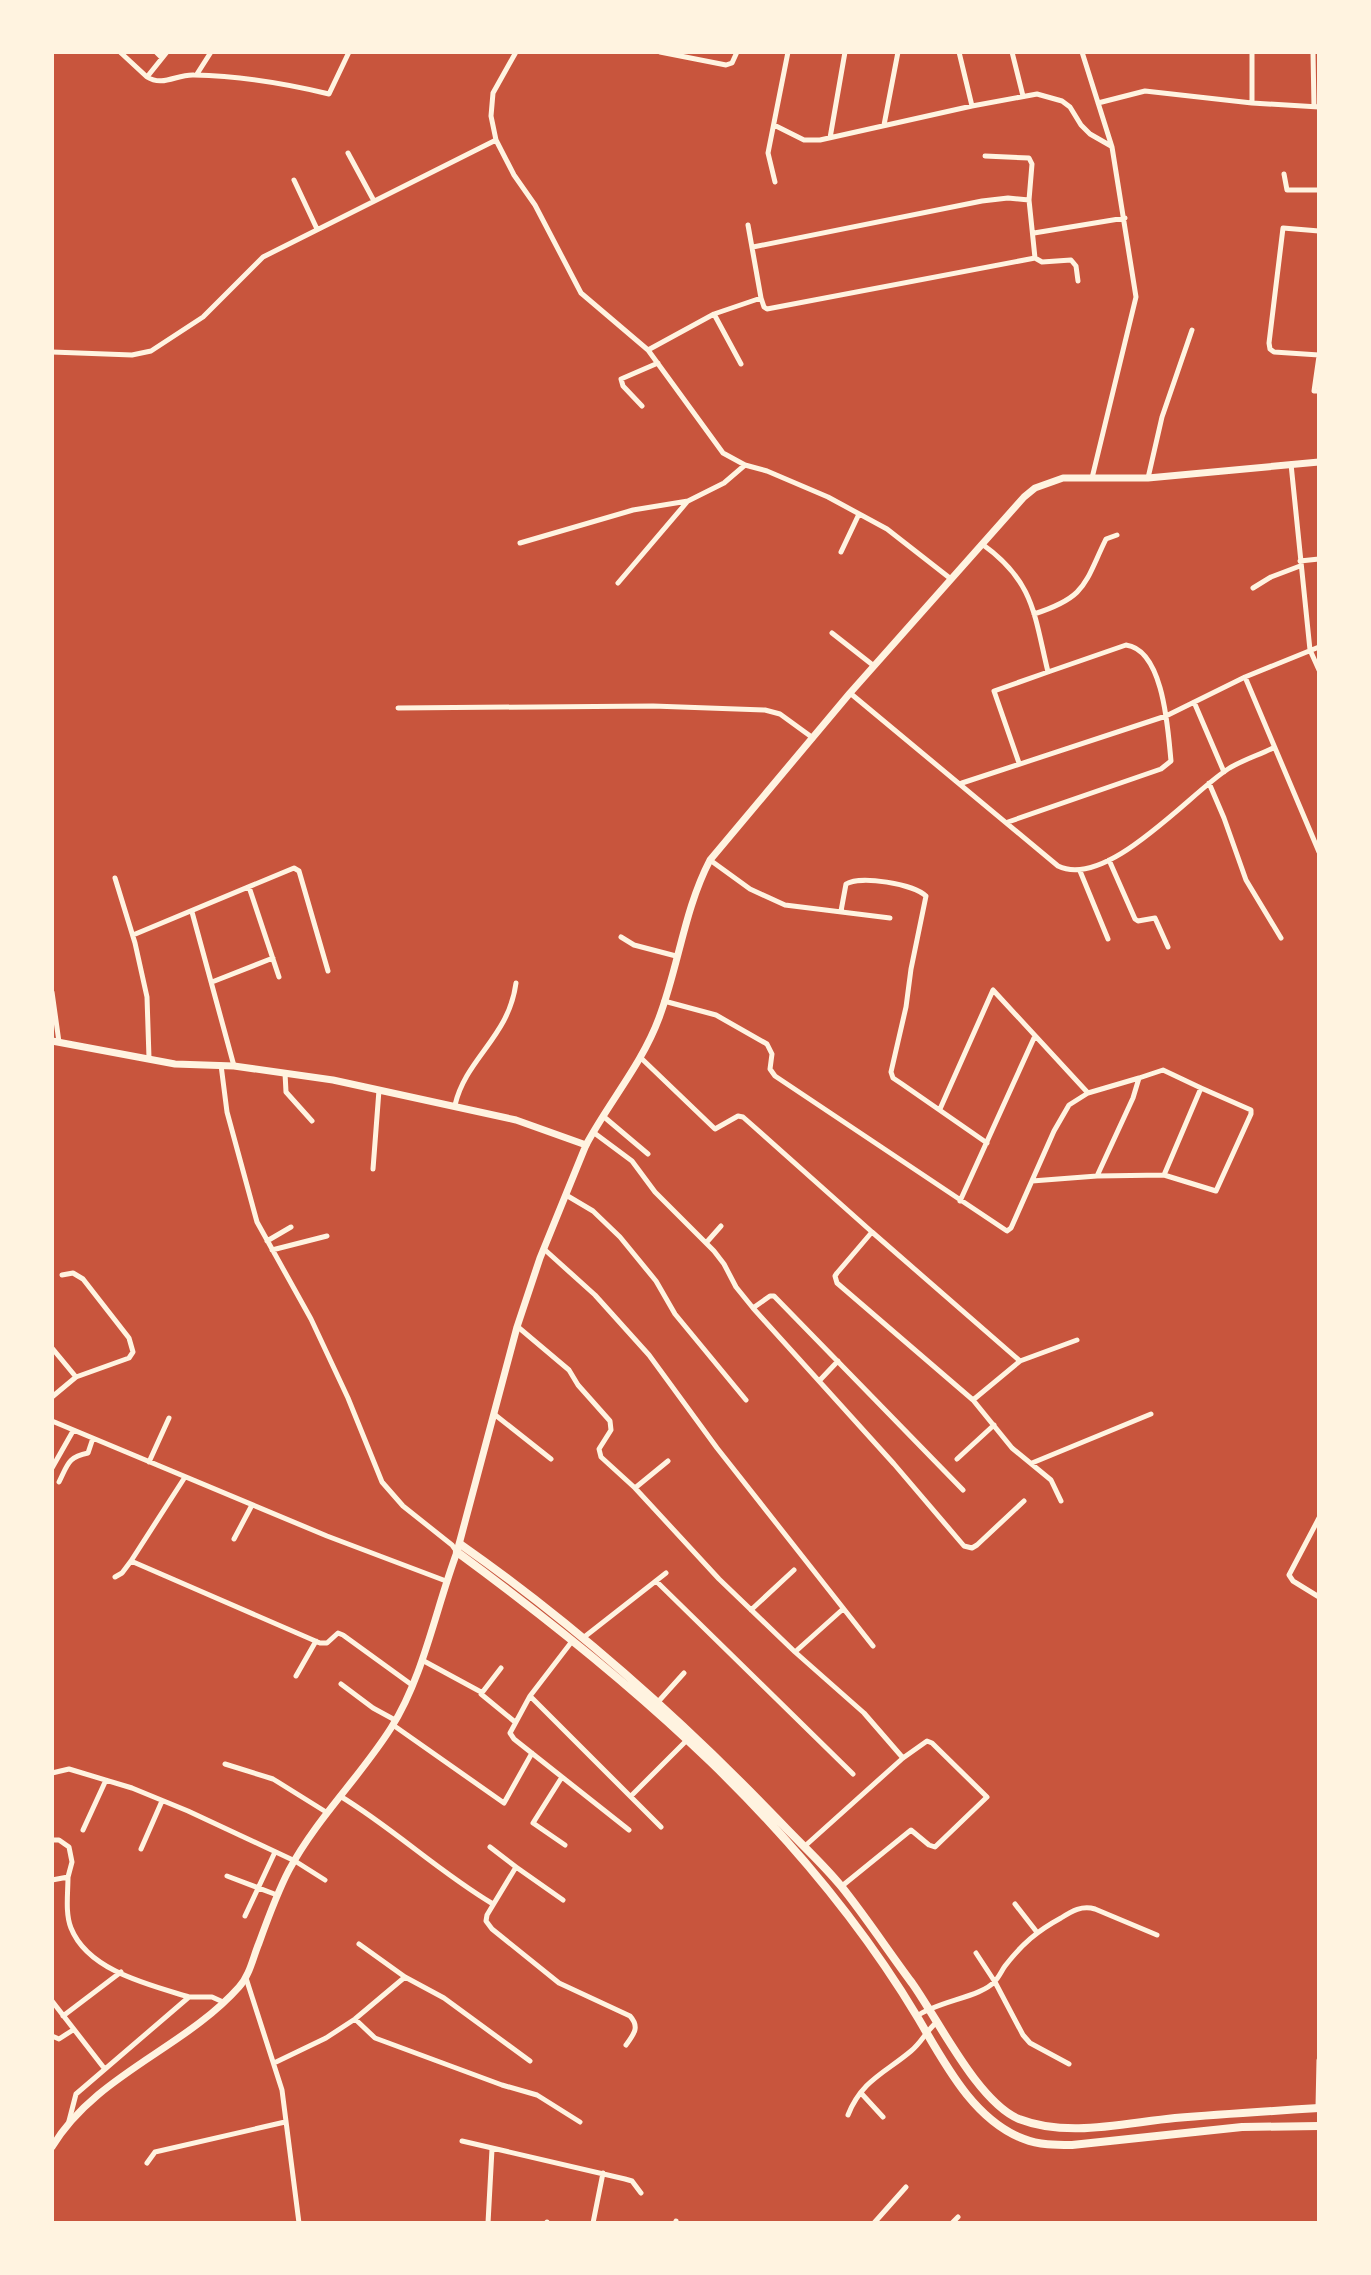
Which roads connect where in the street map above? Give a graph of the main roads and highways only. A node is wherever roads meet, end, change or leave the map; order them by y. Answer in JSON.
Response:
{"nodes":[{"id":1,"x":456,"y":1547,"type":"road end"},
{"id":2,"x":578,"y":1637,"type":"junction"},
{"id":3,"x":1319,"y":2108,"type":"edge"},
{"id":4,"x":1319,"y":2126,"type":"edge"}],
"edges":[{"from":1,"to":2,"type":"main road"},
{"from":2,"to":3,"type":"main road"},
{"from":2,"to":4,"type":"main road"}]}
